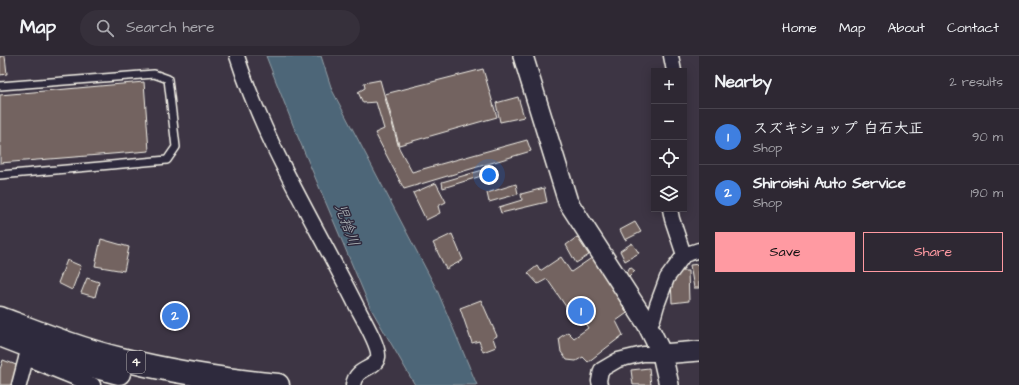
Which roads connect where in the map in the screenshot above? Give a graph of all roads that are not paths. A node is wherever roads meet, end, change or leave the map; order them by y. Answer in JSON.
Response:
{"nodes":[{"id":1,"x":237,"y":56,"type":"edge"},
{"id":2,"x":523,"y":56,"type":"edge"},
{"id":3,"x":671,"y":56,"type":"edge"},
{"id":4,"x":673,"y":68,"type":"edge"},
{"id":5,"x":0,"y":86,"type":"edge"},
{"id":6,"x":0,"y":175,"type":"edge"},
{"id":7,"x":671,"y":212,"type":"edge"},
{"id":8,"x":699,"y":250,"type":"edge"},
{"id":9,"x":684,"y":255,"type":"junction"},
{"id":10,"x":0,"y":318,"type":"edge"},
{"id":11,"x":647,"y":324,"type":"junction"},
{"id":12,"x":0,"y":335,"type":"edge"},
{"id":13,"x":30,"y":346,"type":"junction"},
{"id":14,"x":699,"y":352,"type":"edge"},
{"id":15,"x":662,"y":354,"type":"junction"},
{"id":16,"x":19,"y":385,"type":"edge"},
{"id":17,"x":93,"y":385,"type":"edge"},
{"id":18,"x":173,"y":385,"type":"edge"},
{"id":19,"x":278,"y":385,"type":"edge"},
{"id":20,"x":353,"y":385,"type":"edge"},
{"id":21,"x":600,"y":385,"type":"edge"},
{"id":22,"x":669,"y":385,"type":"edge"}],
"edges":[{"from":1,"to":20,"type":"street"},
{"from":2,"to":11,"type":"street"},
{"from":3,"to":4,"type":"street"},
{"from":5,"to":6,"type":"lane"},
{"from":7,"to":9,"type":"street"},
{"from":8,"to":9,"type":"street"},
{"from":9,"to":11,"type":"street"},
{"from":10,"to":13,"type":"highway","number":"4"},
{"from":11,"to":15,"type":"street"},
{"from":12,"to":13,"type":"highway","number":"4"},
{"from":13,"to":16,"type":"street"},
{"from":13,"to":17,"type":"street"},
{"from":13,"to":18,"type":"highway","number":"4"},
{"from":13,"to":19,"type":"highway","number":"4"},
{"from":14,"to":15,"type":"street"},
{"from":15,"to":21,"type":"street"},
{"from":15,"to":22,"type":"street"}]}
